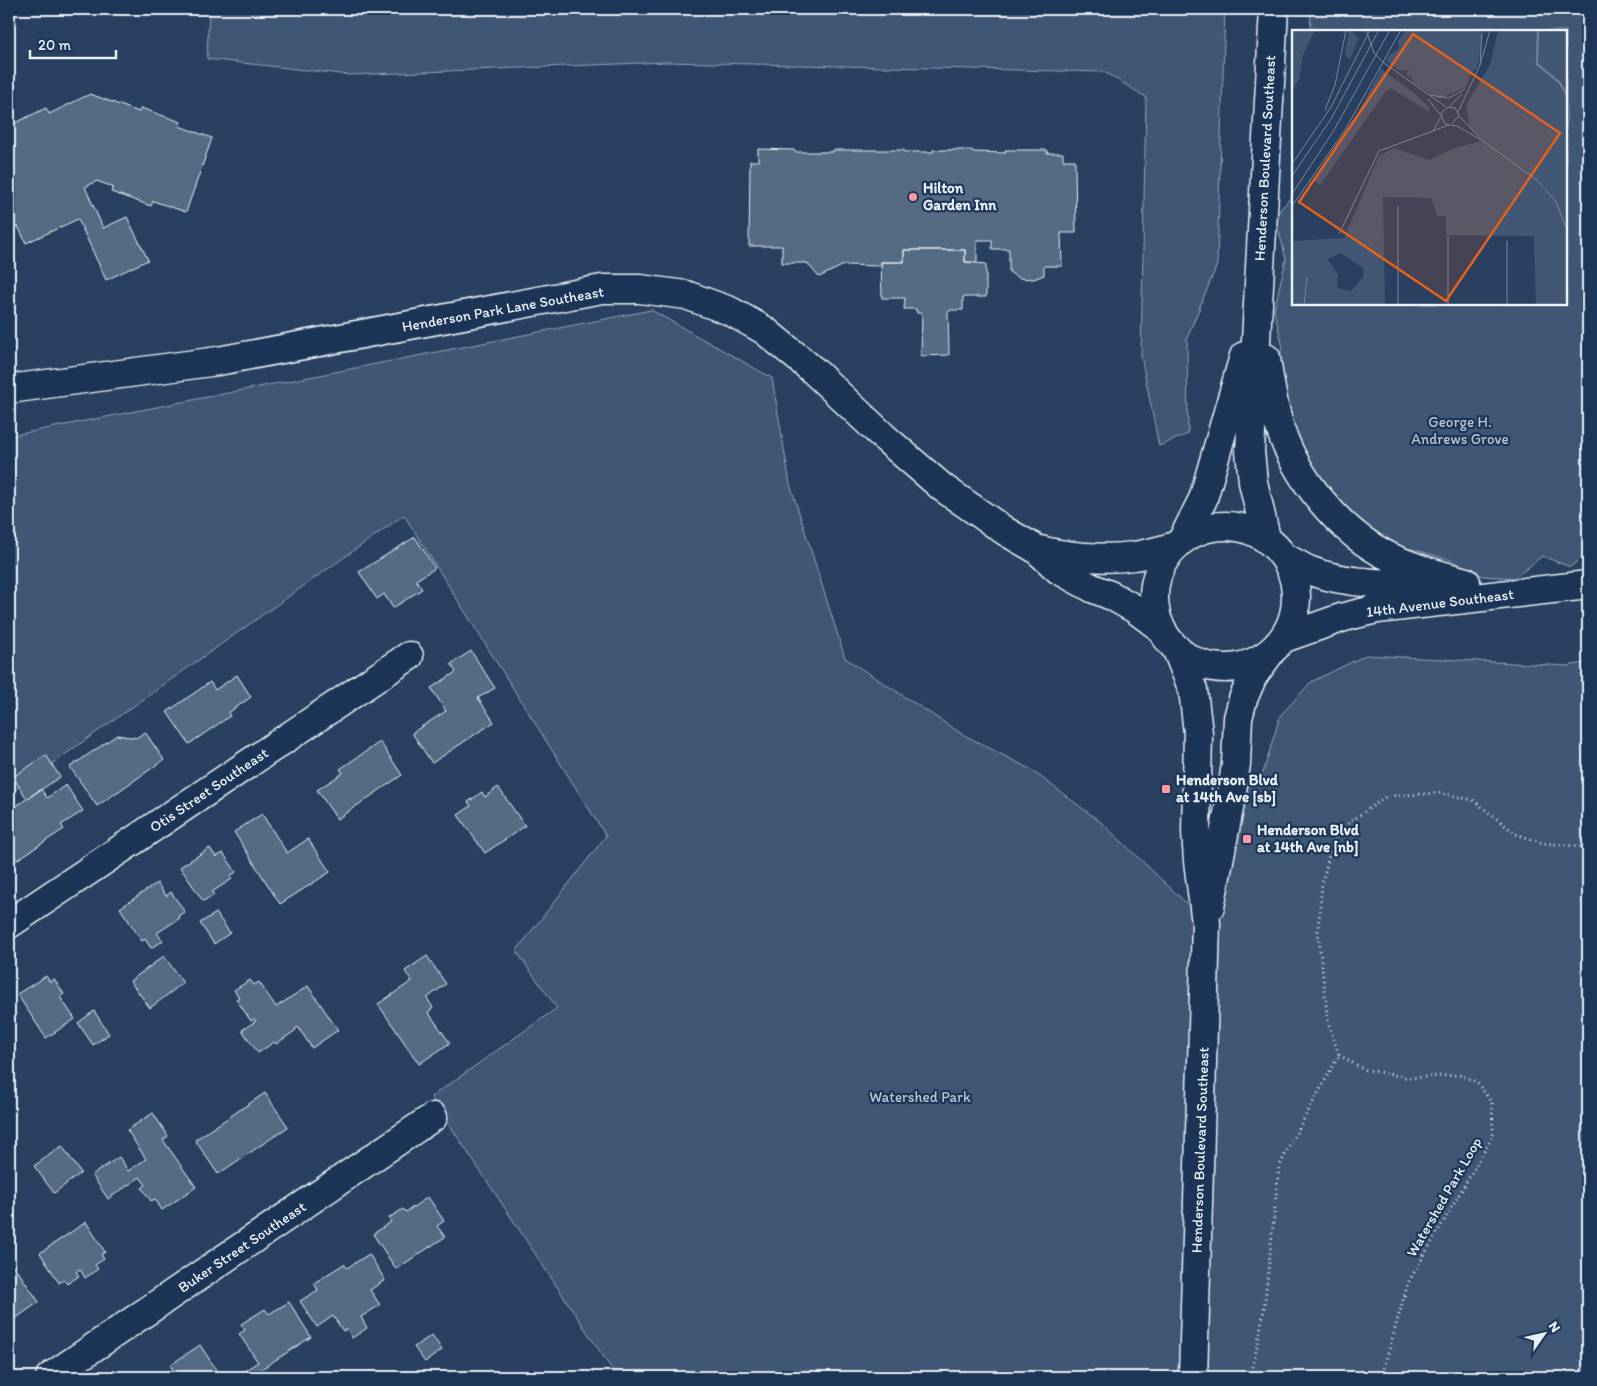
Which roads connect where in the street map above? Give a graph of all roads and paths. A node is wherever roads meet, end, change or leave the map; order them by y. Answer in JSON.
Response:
{"nodes":[{"id":1,"x":1274,"y":9,"type":"edge"},
{"id":2,"x":1257,"y":307,"type":"junction"},
{"id":3,"x":9,"y":390,"type":"edge"},
{"id":4,"x":1180,"y":542,"type":"junction"},
{"id":5,"x":1275,"y":547,"type":"junction"},
{"id":6,"x":1036,"y":548,"type":"junction"},
{"id":7,"x":1466,"y":582,"type":"junction"},
{"id":8,"x":1588,"y":585,"type":"edge"},
{"id":9,"x":1540,"y":591,"type":"junction"},
{"id":10,"x":1169,"y":639,"type":"junction"},
{"id":11,"x":1277,"y":645,"type":"junction"},
{"id":12,"x":409,"y":656,"type":"dead end"},
{"id":13,"x":1588,"y":850,"type":"edge"},
{"id":14,"x":1206,"y":923,"type":"junction"},
{"id":15,"x":9,"y":924,"type":"edge"},
{"id":16,"x":1339,"y":1056,"type":"junction"},
{"id":17,"x":433,"y":1117,"type":"dead end"},
{"id":18,"x":50,"y":1377,"type":"edge"},
{"id":19,"x":1193,"y":1377,"type":"edge"},
{"id":20,"x":1252,"y":1377,"type":"edge"},
{"id":21,"x":1383,"y":1377,"type":"edge"}],
"edges":[{"from":1,"to":2,"type":"main road","name":"Henderson Boulevard Southeast"},
{"from":2,"to":4,"type":"main road","name":"Henderson Boulevard Southeast"},
{"from":2,"to":5,"type":"main road","name":"Henderson Boulevard Southeast"},
{"from":2,"to":7,"type":"main road"},
{"from":3,"to":6,"type":"main road","name":"Henderson Park Lane Southeast"},
{"from":4,"to":5,"type":"main road"},
{"from":4,"to":6,"type":"main road","name":"Henderson Park Lane Southeast"},
{"from":4,"to":10,"type":"main road"},
{"from":5,"to":7,"type":"main road","name":"14th Avenue Southeast"},
{"from":5,"to":11,"type":"main road"},
{"from":6,"to":10,"type":"main road","name":"Henderson Park Lane Southeast"},
{"from":7,"to":9,"type":"main road","name":"14th Avenue Southeast"},
{"from":8,"to":9,"type":"main road","name":"14th Avenue Southeast"},
{"from":9,"to":11,"type":"main road","name":"14th Avenue Southeast"},
{"from":10,"to":11,"type":"main road"},
{"from":10,"to":14,"type":"main road","name":"Henderson Boulevard Southeast"},
{"from":11,"to":14,"type":"main road","name":"Henderson Boulevard Southeast"},
{"from":12,"to":15,"type":"main road","name":"Otis Street Southeast"},
{"from":13,"to":16,"type":"path"},
{"from":14,"to":19,"type":"main road","name":"Henderson Boulevard Southeast"},
{"from":16,"to":20,"type":"path"},
{"from":16,"to":21,"type":"path","name":"Watershed Park Loop"},
{"from":17,"to":18,"type":"main road","name":"Buker Street Southeast"}]}
